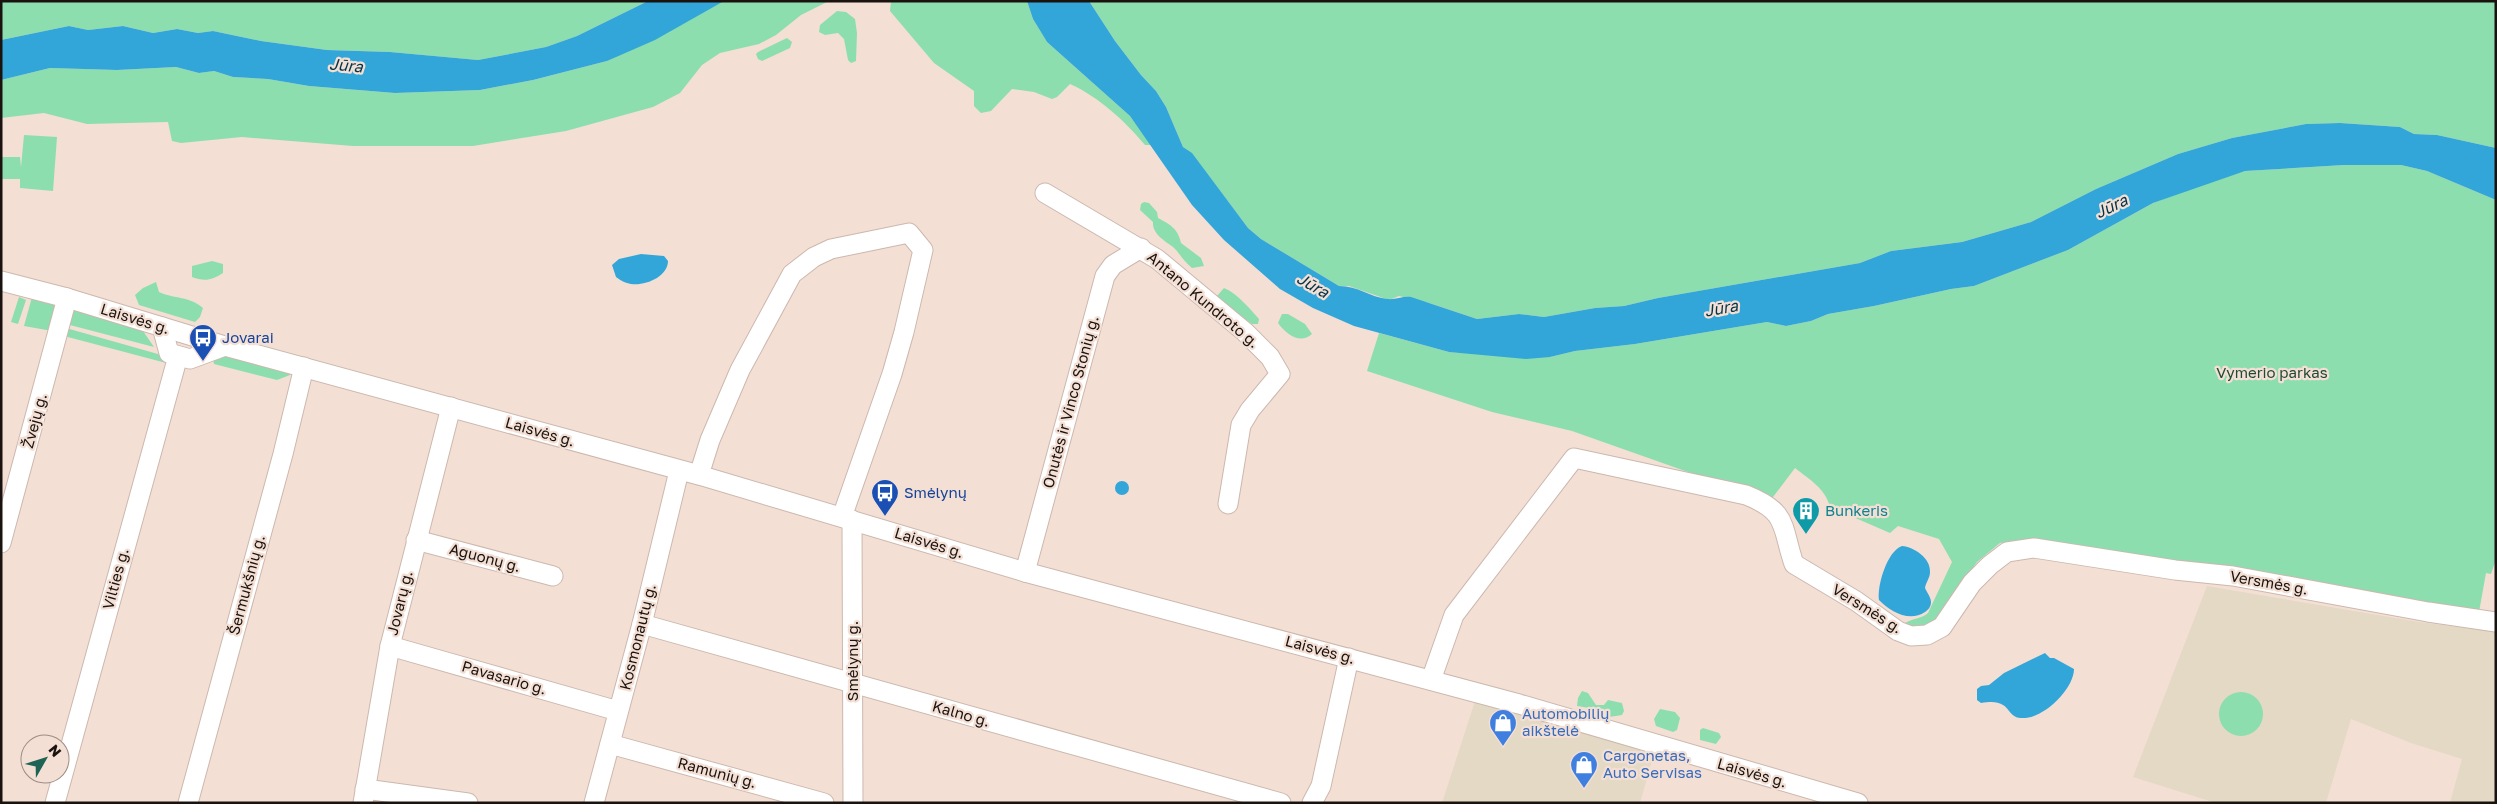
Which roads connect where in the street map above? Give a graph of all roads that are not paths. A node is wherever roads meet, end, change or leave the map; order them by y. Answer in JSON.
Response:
{"nodes":[{"id":1,"x":1045,"y":193,"type":"dead end"},
{"id":2,"x":1141,"y":248,"type":"junction"},
{"id":3,"x":1,"y":281,"type":"edge"},
{"id":4,"x":67,"y":298,"type":"junction"},
{"id":5,"x":162,"y":326,"type":"junction"},
{"id":6,"x":225,"y":346,"type":"junction"},
{"id":7,"x":178,"y":356,"type":"junction"},
{"id":8,"x":304,"y":367,"type":"junction"},
{"id":9,"x":451,"y":407,"type":"junction"},
{"id":10,"x":679,"y":471,"type":"junction"},
{"id":11,"x":699,"y":475,"type":"junction"},
{"id":12,"x":1228,"y":504,"type":"dead end"},
{"id":13,"x":847,"y":518,"type":"junction"},
{"id":14,"x":416,"y":540,"type":"junction"},
{"id":15,"x":1,"y":543,"type":"edge"},
{"id":16,"x":1025,"y":572,"type":"junction"},
{"id":17,"x":553,"y":576,"type":"dead end"},
{"id":18,"x":2496,"y":622,"type":"edge"},
{"id":19,"x":642,"y":624,"type":"junction"},
{"id":20,"x":390,"y":646,"type":"junction"},
{"id":21,"x":1349,"y":658,"type":"junction"},
{"id":22,"x":1431,"y":680,"type":"junction"},
{"id":23,"x":854,"y":684,"type":"junction"},
{"id":24,"x":618,"y":711,"type":"junction"},
{"id":25,"x":610,"y":744,"type":"junction"},
{"id":26,"x":364,"y":796,"type":"edge"},
{"id":27,"x":55,"y":803,"type":"edge"},
{"id":28,"x":188,"y":803,"type":"edge"},
{"id":29,"x":468,"y":803,"type":"edge"},
{"id":30,"x":594,"y":803,"type":"edge"},
{"id":31,"x":824,"y":803,"type":"edge"},
{"id":32,"x":853,"y":803,"type":"edge"},
{"id":33,"x":1281,"y":803,"type":"edge"},
{"id":34,"x":1312,"y":803,"type":"edge"},
{"id":35,"x":1858,"y":803,"type":"edge"}],
"edges":[{"from":1,"to":2,"type":"street","name":"Antano Kundroto g."},
{"from":2,"to":12,"type":"street","name":"Antano Kundroto g."},
{"from":2,"to":16,"type":"street","name":"Onutės ir Vinco Stonių g."},
{"from":3,"to":4,"type":"street","name":"Laisvės g."},
{"from":4,"to":5,"type":"street","name":"Laisvės g."},
{"from":4,"to":15,"type":"street","name":"Žvejų g."},
{"from":5,"to":6,"type":"street","name":"Laisvės g."},
{"from":5,"to":7,"type":"street"},
{"from":6,"to":7,"type":"street"},
{"from":6,"to":8,"type":"street","name":"Laisvės g."},
{"from":7,"to":27,"type":"street","name":"Vilties g."},
{"from":8,"to":9,"type":"street","name":"Laisvės g."},
{"from":8,"to":28,"type":"street","name":"Šermukšnių g."},
{"from":9,"to":10,"type":"street","name":"Laisvės g."},
{"from":9,"to":14,"type":"street","name":"Jovarų g."},
{"from":10,"to":11,"type":"street","name":"Laisvės g."},
{"from":10,"to":19,"type":"street","name":"Kosmonautų g."},
{"from":11,"to":13,"type":"street","name":"Laisvės g."},
{"from":11,"to":13,"type":"street"},
{"from":13,"to":16,"type":"street","name":"Laisvės g."},
{"from":13,"to":23,"type":"street","name":"Smėlynų g."},
{"from":14,"to":17,"type":"street","name":"Aguonų g."},
{"from":14,"to":20,"type":"street","name":"Jovarų g."},
{"from":16,"to":21,"type":"street","name":"Laisvės g."},
{"from":18,"to":22,"type":"street","name":"Versmės g."},
{"from":19,"to":23,"type":"street","name":"Kalno g."},
{"from":19,"to":24,"type":"street","name":"Kosmonautų g."},
{"from":20,"to":24,"type":"street","name":"Pavasario g."},
{"from":20,"to":26,"type":"street","name":"Jovarų g."},
{"from":21,"to":22,"type":"street","name":"Laisvės g."},
{"from":21,"to":34,"type":"street"},
{"from":22,"to":35,"type":"street","name":"Laisvės g."},
{"from":23,"to":32,"type":"street","name":"Smėlynų g."},
{"from":23,"to":33,"type":"street","name":"Kalno g."},
{"from":24,"to":25,"type":"street","name":"Kosmonautų g."},
{"from":25,"to":30,"type":"street","name":"Kosmonautų g."},
{"from":25,"to":31,"type":"street","name":"Ramunių g."},
{"from":26,"to":29,"type":"street"}]}
